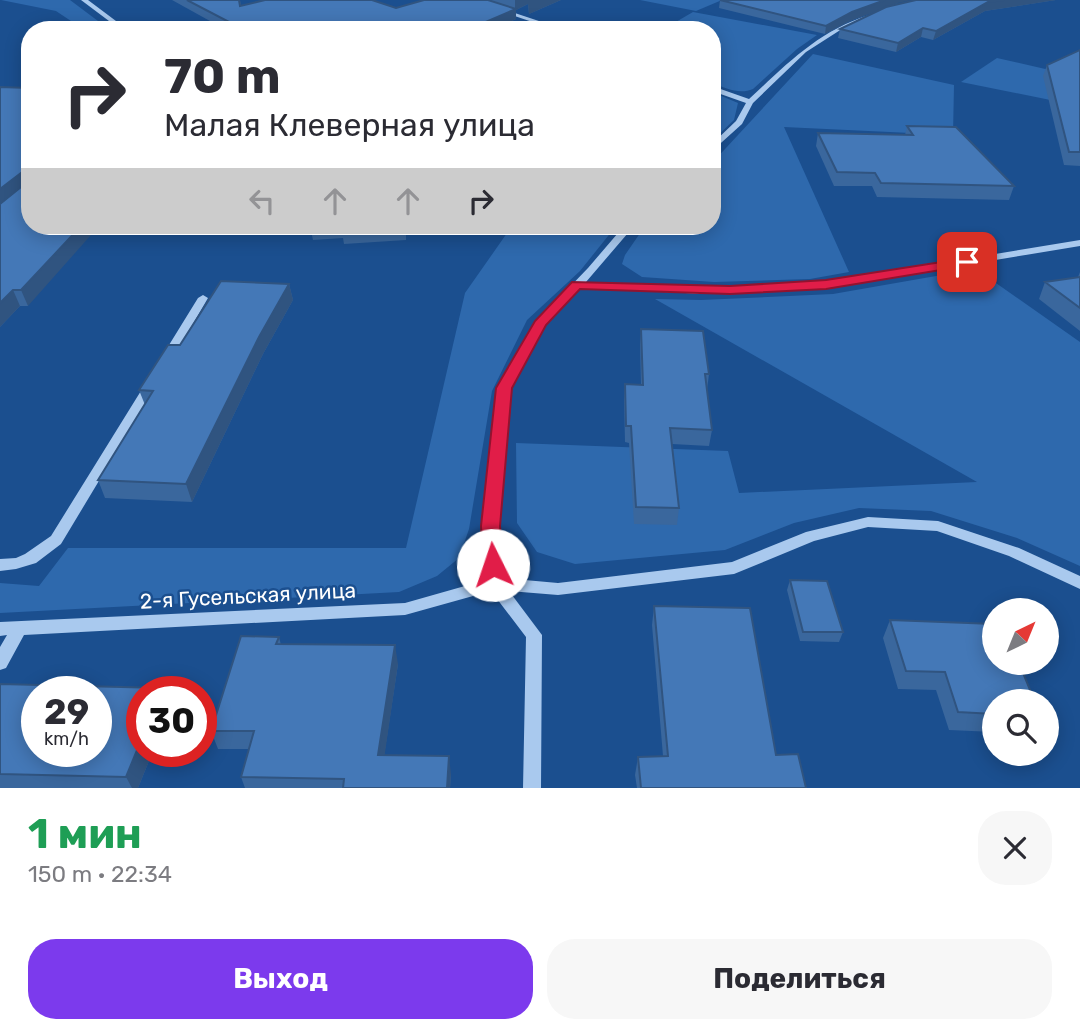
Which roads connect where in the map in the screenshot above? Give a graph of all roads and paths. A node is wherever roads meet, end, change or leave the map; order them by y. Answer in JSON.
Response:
{"nodes":[{"id":1,"x":84,"y":0,"type":"edge"},
{"id":2,"x":470,"y":0,"type":"edge"},
{"id":3,"x":529,"y":8,"type":"dead end"},
{"id":4,"x":880,"y":13,"type":"edge"},
{"id":5,"x":517,"y":14,"type":"junction"},
{"id":6,"x":113,"y":21,"type":"edge"},
{"id":7,"x":537,"y":21,"type":"edge"},
{"id":8,"x":721,"y":91,"type":"edge"},
{"id":9,"x":750,"y":102,"type":"junction"},
{"id":10,"x":721,"y":140,"type":"edge"},
{"id":11,"x":621,"y":235,"type":"edge"},
{"id":12,"x":1080,"y":243,"type":"edge"},
{"id":13,"x":576,"y":285,"type":"junction"},
{"id":14,"x":203,"y":298,"type":"dead end"},
{"id":15,"x":0,"y":565,"type":"edge"},
{"id":16,"x":1080,"y":583,"type":"edge"},
{"id":17,"x":494,"y":584,"type":"junction"},
{"id":18,"x":0,"y":628,"type":"edge"},
{"id":19,"x":19,"y":628,"type":"junction"},
{"id":20,"x":0,"y":663,"type":"edge"},
{"id":21,"x":532,"y":788,"type":"edge"}],
"edges":[{"from":1,"to":6,"type":"street"},
{"from":2,"to":5,"type":"street"},
{"from":3,"to":5,"type":"street"},
{"from":4,"to":9,"type":"street"},
{"from":5,"to":7,"type":"street"},
{"from":8,"to":9,"type":"street"},
{"from":9,"to":10,"type":"street"},
{"from":11,"to":13,"type":"street"},
{"from":12,"to":13,"type":"street"},
{"from":13,"to":17,"type":"street"},
{"from":14,"to":15,"type":"street"},
{"from":16,"to":17,"type":"street"},
{"from":17,"to":19,"type":"street","name":"2-я Гусельская улица"},
{"from":17,"to":21,"type":"street"},
{"from":18,"to":19,"type":"street","name":"2-я Гусельская улица"},
{"from":19,"to":20,"type":"street"}]}
